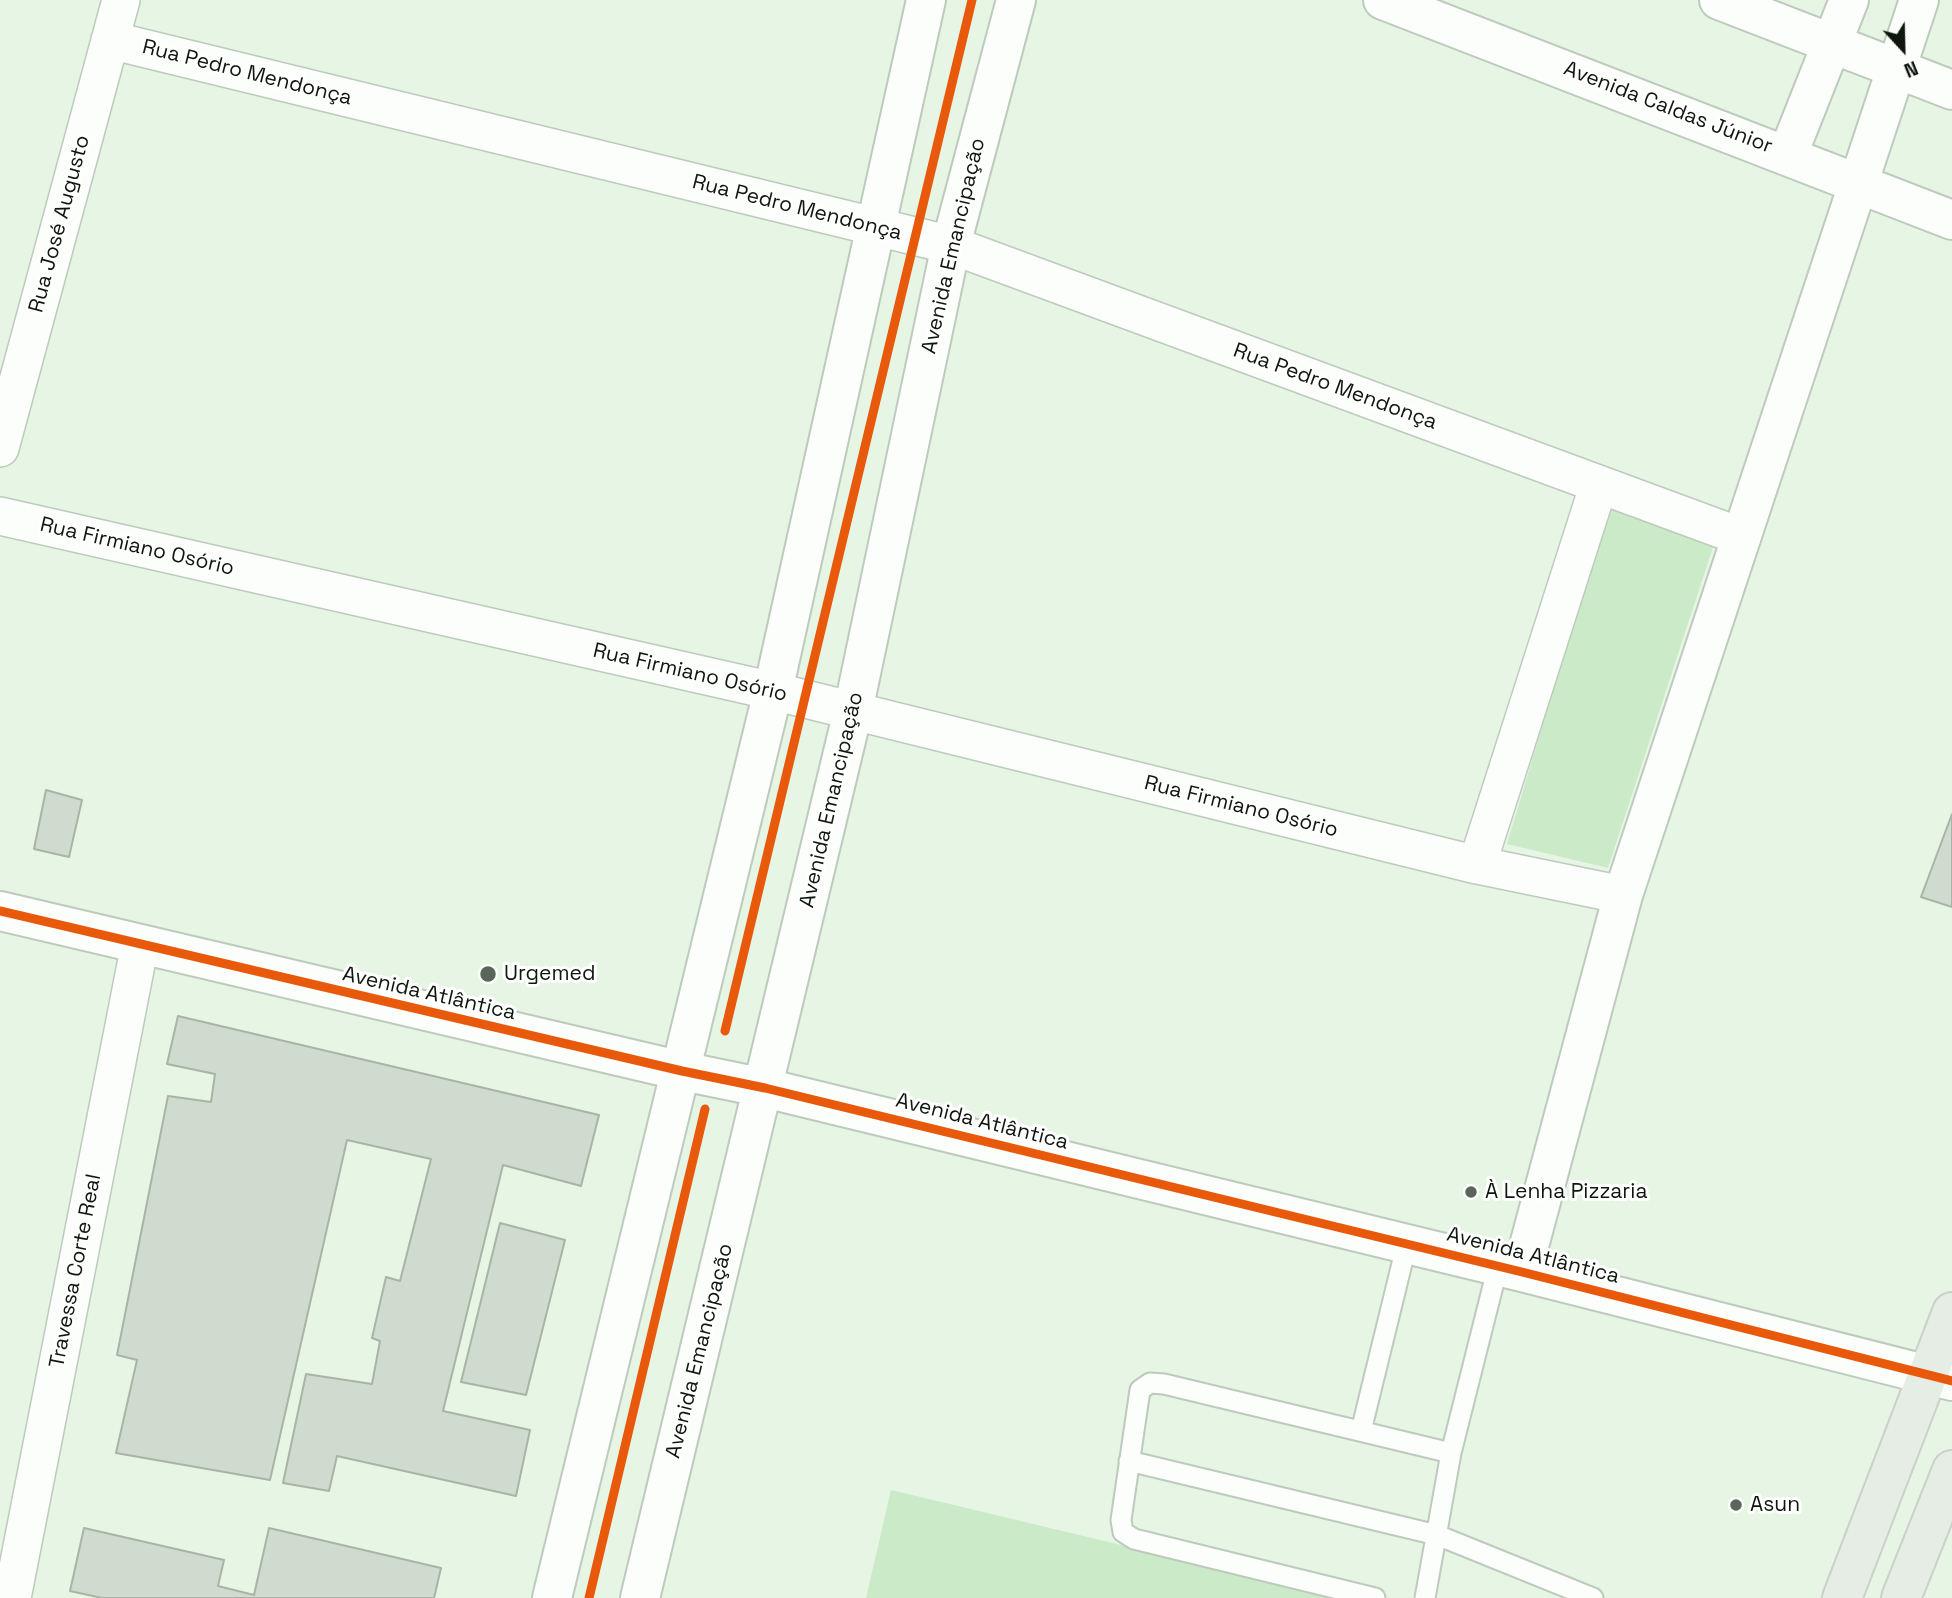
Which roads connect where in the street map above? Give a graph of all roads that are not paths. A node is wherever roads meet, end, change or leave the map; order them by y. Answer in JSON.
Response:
{"nodes":[{"id":1,"x":121,"y":0,"type":"edge"},
{"id":2,"x":926,"y":0,"type":"edge"},
{"id":3,"x":1016,"y":0,"type":"edge"},
{"id":4,"x":1382,"y":0,"type":"edge"},
{"id":5,"x":1719,"y":0,"type":"edge"},
{"id":6,"x":1849,"y":0,"type":"edge"},
{"id":7,"x":1919,"y":0,"type":"edge"},
{"id":8,"x":110,"y":40,"type":"junction"},
{"id":9,"x":1832,"y":42,"type":"junction"},
{"id":10,"x":1894,"y":68,"type":"junction"},
{"id":11,"x":1952,"y":90,"type":"edge"},
{"id":12,"x":1787,"y":154,"type":"junction"},
{"id":13,"x":1857,"y":182,"type":"junction"},
{"id":14,"x":1952,"y":220,"type":"edge"},
{"id":15,"x":875,"y":228,"type":"junction"},
{"id":16,"x":951,"y":245,"type":"junction"},
{"id":17,"x":0,"y":448,"type":"edge"},
{"id":18,"x":1599,"y":484,"type":"junction"},
{"id":19,"x":0,"y":516,"type":"edge"},
{"id":20,"x":1742,"y":537,"type":"junction"},
{"id":21,"x":773,"y":691,"type":"junction"},
{"id":22,"x":853,"y":711,"type":"junction"},
{"id":23,"x":1478,"y":865,"type":"junction"},
{"id":24,"x":1623,"y":895,"type":"junction"},
{"id":25,"x":0,"y":911,"type":"edge"},
{"id":26,"x":140,"y":944,"type":"junction"},
{"id":27,"x":682,"y":1071,"type":"junction"},
{"id":28,"x":765,"y":1088,"type":"junction"},
{"id":29,"x":1407,"y":1243,"type":"junction"},
{"id":30,"x":1510,"y":1269,"type":"junction"},
{"id":31,"x":1952,"y":1312,"type":"edge"},
{"id":32,"x":1941,"y":1378,"type":"edge"},
{"id":33,"x":1361,"y":1432,"type":"junction"},
{"id":34,"x":1451,"y":1453,"type":"junction"},
{"id":35,"x":1129,"y":1461,"type":"junction"},
{"id":36,"x":1952,"y":1470,"type":"edge"},
{"id":37,"x":1437,"y":1535,"type":"junction"},
{"id":38,"x":12,"y":1598,"type":"edge"},
{"id":39,"x":552,"y":1598,"type":"edge"},
{"id":40,"x":640,"y":1598,"type":"edge"},
{"id":41,"x":1375,"y":1598,"type":"edge"},
{"id":42,"x":1425,"y":1598,"type":"edge"},
{"id":43,"x":1593,"y":1598,"type":"edge"},
{"id":44,"x":1842,"y":1598,"type":"edge"},
{"id":45,"x":1901,"y":1598,"type":"edge"}],
"edges":[{"from":1,"to":8,"type":"street","name":"Rua José Augusto"},
{"from":2,"to":15,"type":"main road"},
{"from":3,"to":16,"type":"main road","name":"Avenida Emancipação"},
{"from":4,"to":12,"type":"main road","name":"Avenida Caldas Júnior"},
{"from":5,"to":9,"type":"main road"},
{"from":6,"to":9,"type":"main road"},
{"from":7,"to":10,"type":"main road"},
{"from":8,"to":15,"type":"street","name":"Rua Pedro Mendonça"},
{"from":8,"to":17,"type":"street","name":"Rua José Augusto"},
{"from":9,"to":10,"type":"main road"},
{"from":9,"to":12,"type":"main road"},
{"from":10,"to":11,"type":"main road"},
{"from":10,"to":13,"type":"main road"},
{"from":12,"to":13,"type":"main road","name":"Avenida Caldas Júnior"},
{"from":13,"to":14,"type":"main road","name":"Avenida Caldas Júnior"},
{"from":13,"to":20,"type":"main road"},
{"from":15,"to":16,"type":"street","name":"Rua Pedro Mendonça"},
{"from":15,"to":21,"type":"main road"},
{"from":16,"to":18,"type":"street","name":"Rua Pedro Mendonça"},
{"from":16,"to":22,"type":"main road","name":"Avenida Emancipação"},
{"from":18,"to":20,"type":"street","name":"Rua Pedro Mendonça"},
{"from":18,"to":23,"type":"street"},
{"from":19,"to":21,"type":"street","name":"Rua Firmiano Osório"},
{"from":20,"to":24,"type":"main road"},
{"from":21,"to":22,"type":"street","name":"Rua Firmiano Osório"},
{"from":21,"to":27,"type":"main road"},
{"from":22,"to":23,"type":"street","name":"Rua Firmiano Osório"},
{"from":22,"to":28,"type":"main road","name":"Avenida Emancipação"},
{"from":23,"to":24,"type":"street","name":"Rua Firmiano Osório"},
{"from":24,"to":30,"type":"main road"},
{"from":25,"to":26,"type":"main road","name":"Avenida Atlântica"},
{"from":26,"to":27,"type":"main road","name":"Avenida Atlântica"},
{"from":26,"to":38,"type":"street","name":"Travessa Corte Real"},
{"from":27,"to":28,"type":"main road","name":"Avenida Atlântica"},
{"from":27,"to":39,"type":"main road"},
{"from":28,"to":29,"type":"main road","name":"Avenida Atlântica"},
{"from":28,"to":40,"type":"main road","name":"Avenida Emancipação"},
{"from":29,"to":30,"type":"main road","name":"Avenida Atlântica"},
{"from":29,"to":33,"type":"lane"},
{"from":30,"to":32,"type":"main road","name":"Avenida Atlântica"},
{"from":30,"to":34,"type":"lane"},
{"from":31,"to":32,"type":"main road"},
{"from":32,"to":44,"type":"main road"},
{"from":33,"to":34,"type":"lane"},
{"from":33,"to":35,"type":"lane"},
{"from":34,"to":37,"type":"lane"},
{"from":35,"to":37,"type":"lane"},
{"from":35,"to":41,"type":"lane"},
{"from":36,"to":45,"type":"main road"},
{"from":37,"to":42,"type":"lane"},
{"from":37,"to":43,"type":"lane"}]}
